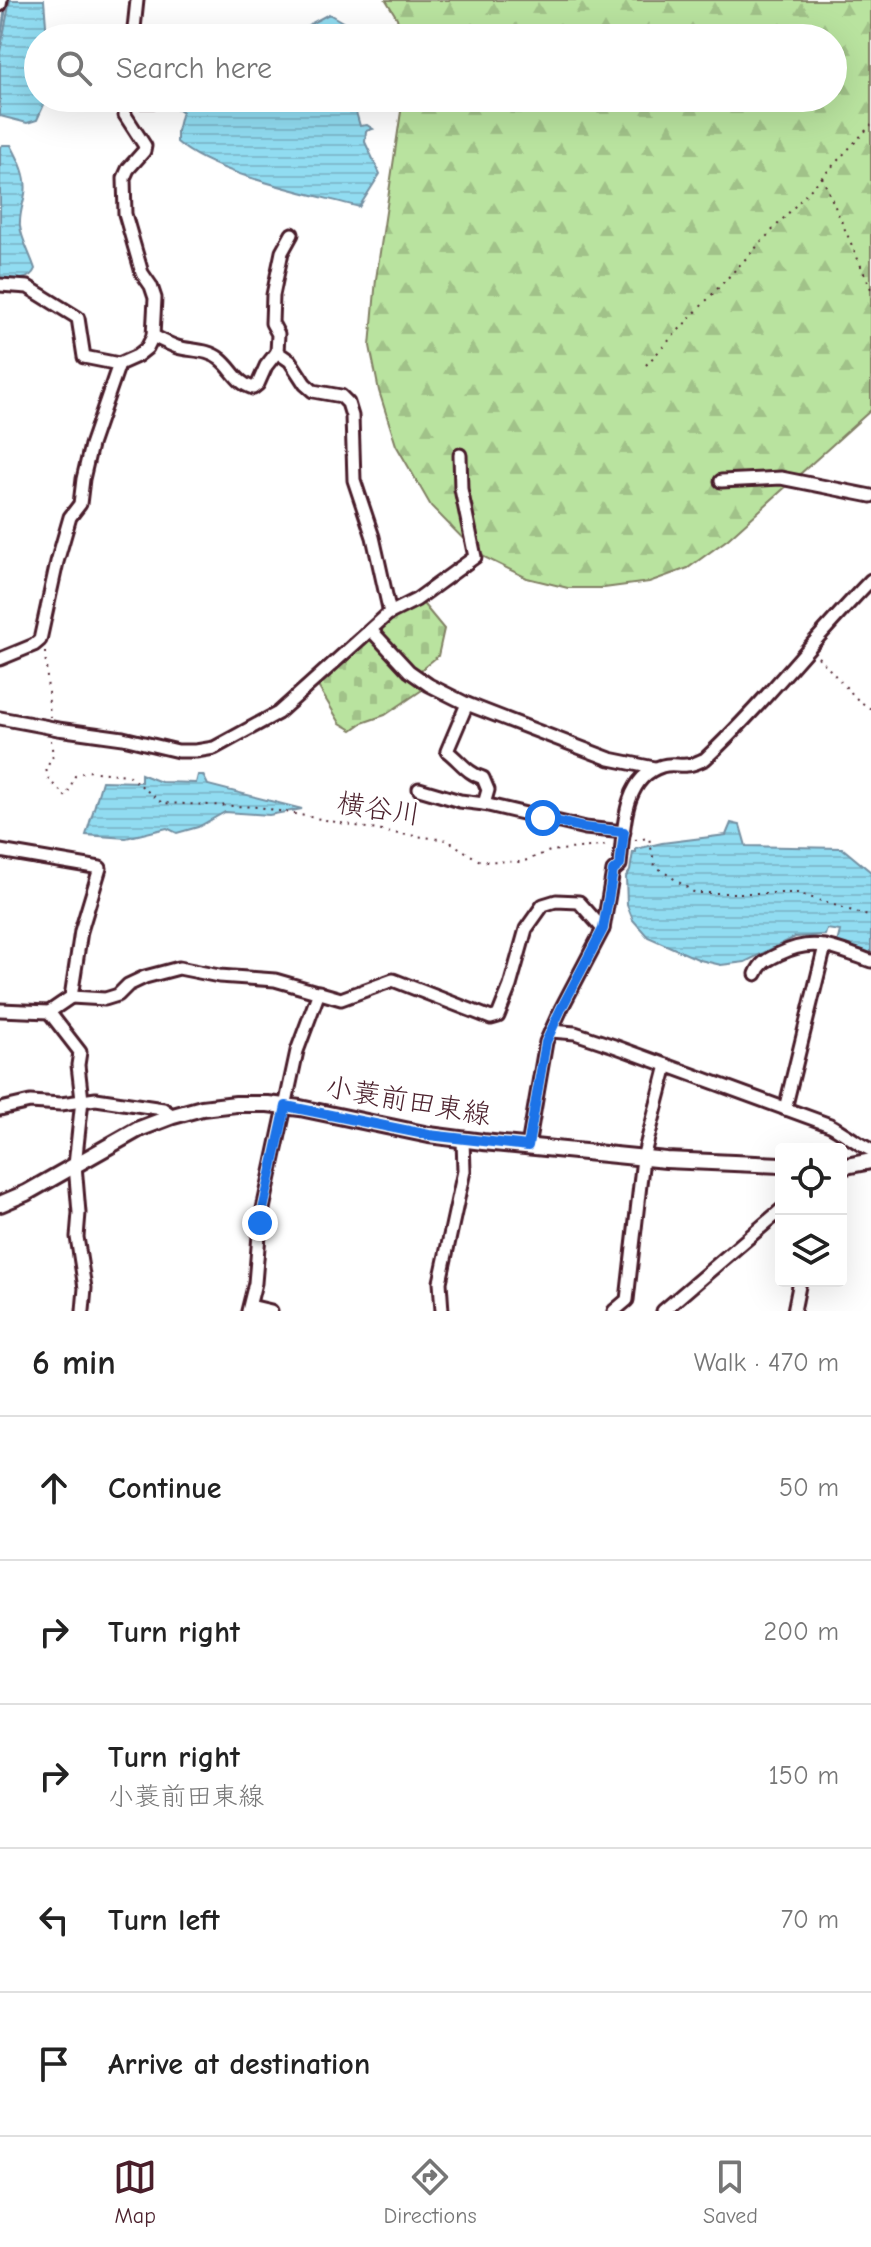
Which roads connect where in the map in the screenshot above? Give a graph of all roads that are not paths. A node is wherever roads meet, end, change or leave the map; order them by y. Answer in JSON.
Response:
{"nodes":[{"id":1,"x":137,"y":0,"type":"edge"},
{"id":2,"x":134,"y":24,"type":"edge"},
{"id":3,"x":125,"y":112,"type":"edge"},
{"id":4,"x":292,"y":234,"type":"dead end"},
{"id":5,"x":0,"y":285,"type":"edge"},
{"id":6,"x":153,"y":336,"type":"junction"},
{"id":7,"x":277,"y":352,"type":"junction"},
{"id":8,"x":119,"y":364,"type":"junction"},
{"id":9,"x":460,"y":455,"type":"dead end"},
{"id":10,"x":721,"y":481,"type":"dead end"},
{"id":11,"x":871,"y":496,"type":"edge"},
{"id":12,"x":871,"y":580,"type":"edge"},
{"id":13,"x":390,"y":613,"type":"junction"},
{"id":14,"x":371,"y":630,"type":"junction"},
{"id":15,"x":0,"y":659,"type":"edge"},
{"id":16,"x":467,"y":704,"type":"junction"},
{"id":17,"x":0,"y":718,"type":"edge"},
{"id":18,"x":654,"y":768,"type":"junction"},
{"id":19,"x":419,"y":789,"type":"dead end"},
{"id":20,"x":484,"y":804,"type":"junction"},
{"id":21,"x":623,"y":838,"type":"junction"},
{"id":22,"x":0,"y":851,"type":"edge"},
{"id":23,"x":603,"y":929,"type":"junction"},
{"id":24,"x":825,"y":946,"type":"junction"},
{"id":25,"x":871,"y":961,"type":"edge"},
{"id":26,"x":756,"y":974,"type":"dead end"},
{"id":27,"x":319,"y":992,"type":"junction"},
{"id":28,"x":71,"y":997,"type":"junction"},
{"id":29,"x":0,"y":1010,"type":"edge"},
{"id":30,"x":49,"y":1012,"type":"junction"},
{"id":31,"x":551,"y":1031,"type":"junction"},
{"id":32,"x":667,"y":1065,"type":"junction"},
{"id":33,"x":82,"y":1100,"type":"junction"},
{"id":34,"x":286,"y":1106,"type":"junction"},
{"id":35,"x":0,"y":1109,"type":"edge"},
{"id":36,"x":785,"y":1109,"type":"junction"},
{"id":37,"x":173,"y":1116,"type":"junction"},
{"id":38,"x":463,"y":1140,"type":"junction"},
{"id":39,"x":528,"y":1146,"type":"junction"},
{"id":40,"x":871,"y":1150,"type":"edge"},
{"id":41,"x":643,"y":1158,"type":"junction"},
{"id":42,"x":871,"y":1161,"type":"edge"},
{"id":43,"x":75,"y":1165,"type":"junction"},
{"id":44,"x":775,"y":1165,"type":"edge"},
{"id":45,"x":847,"y":1166,"type":"edge"},
{"id":46,"x":0,"y":1204,"type":"edge"},
{"id":47,"x":775,"y":1215,"type":"edge"},
{"id":48,"x":799,"y":1287,"type":"edge"},
{"id":49,"x":249,"y":1308,"type":"edge"},
{"id":50,"x":83,"y":1311,"type":"edge"},
{"id":51,"x":271,"y":1311,"type":"edge"},
{"id":52,"x":442,"y":1311,"type":"edge"},
{"id":53,"x":614,"y":1311,"type":"edge"},
{"id":54,"x":663,"y":1311,"type":"edge"},
{"id":55,"x":794,"y":1311,"type":"edge"}],
"edges":[{"from":1,"to":2,"type":"street"},
{"from":3,"to":6,"type":"street"},
{"from":4,"to":7,"type":"street"},
{"from":5,"to":8,"type":"street"},
{"from":6,"to":7,"type":"street"},
{"from":6,"to":8,"type":"street"},
{"from":7,"to":13,"type":"street"},
{"from":8,"to":15,"type":"street"},
{"from":9,"to":13,"type":"street"},
{"from":10,"to":11,"type":"street"},
{"from":12,"to":18,"type":"street"},
{"from":13,"to":14,"type":"street"},
{"from":14,"to":16,"type":"street"},
{"from":14,"to":17,"type":"street"},
{"from":16,"to":18,"type":"street"},
{"from":16,"to":20,"type":"street"},
{"from":18,"to":21,"type":"street"},
{"from":19,"to":20,"type":"street"},
{"from":20,"to":21,"type":"street"},
{"from":21,"to":23,"type":"street"},
{"from":22,"to":28,"type":"street"},
{"from":23,"to":27,"type":"street"},
{"from":23,"to":31,"type":"street"},
{"from":24,"to":25,"type":"street"},
{"from":24,"to":26,"type":"street"},
{"from":24,"to":36,"type":"street"},
{"from":27,"to":28,"type":"street"},
{"from":27,"to":34,"type":"street"},
{"from":28,"to":30,"type":"street"},
{"from":29,"to":30,"type":"street"},
{"from":30,"to":33,"type":"street"},
{"from":31,"to":32,"type":"street"},
{"from":31,"to":39,"type":"street"},
{"from":32,"to":36,"type":"street"},
{"from":32,"to":41,"type":"street"},
{"from":33,"to":35,"type":"street"},
{"from":33,"to":37,"type":"street"},
{"from":33,"to":43,"type":"street"},
{"from":34,"to":37,"type":"main road","name":"小蓑前田東線"},
{"from":34,"to":38,"type":"main road","name":"小蓑前田東線"},
{"from":34,"to":49,"type":"street"},
{"from":36,"to":40,"type":"street"},
{"from":37,"to":43,"type":"main road","name":"小蓑前田東線"},
{"from":38,"to":39,"type":"main road","name":"小蓑前田東線"},
{"from":38,"to":52,"type":"street"},
{"from":39,"to":41,"type":"main road","name":"小蓑前田東線"},
{"from":41,"to":44,"type":"main road","name":"小蓑前田東線"},
{"from":41,"to":53,"type":"street"},
{"from":42,"to":45,"type":"main road"},
{"from":43,"to":46,"type":"main road","name":"小蓑前田東線"},
{"from":43,"to":50,"type":"street"},
{"from":47,"to":54,"type":"street"},
{"from":48,"to":55,"type":"street"},
{"from":49,"to":51,"type":"street"}]}
